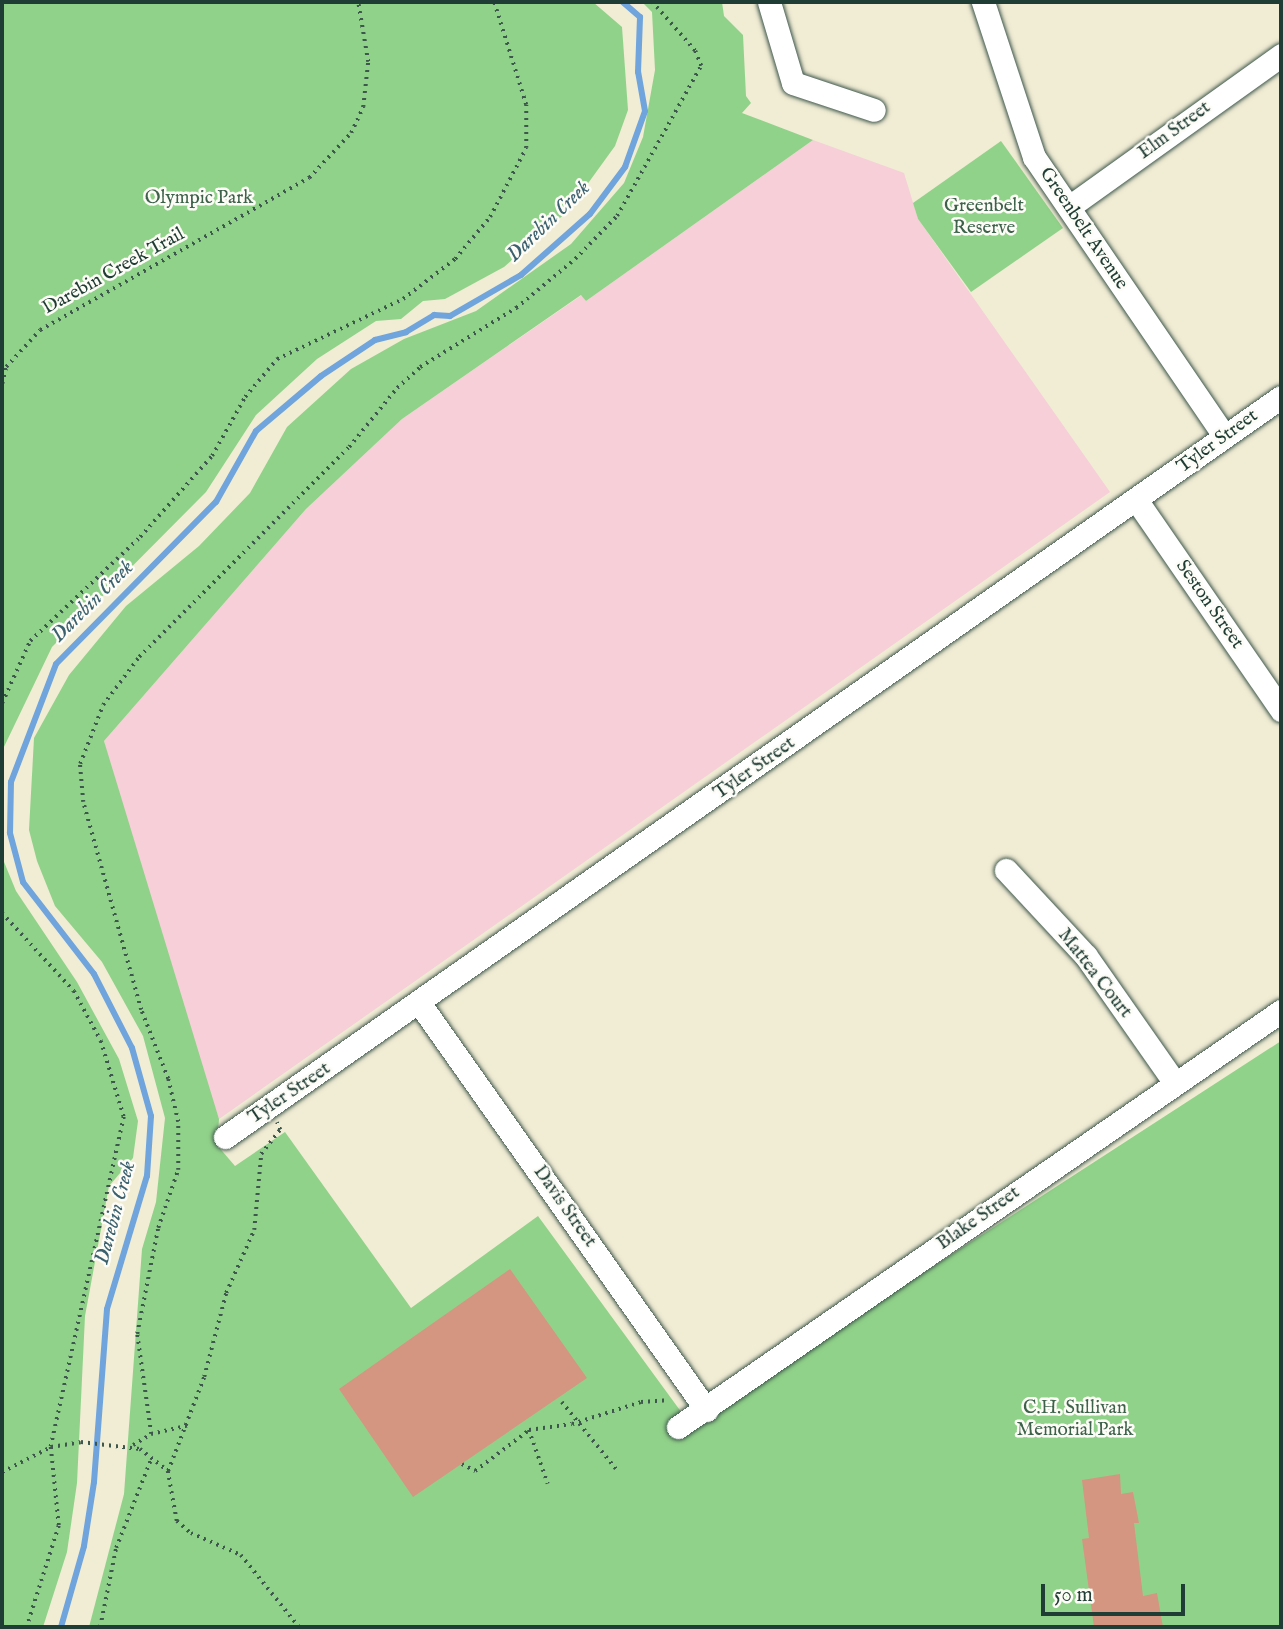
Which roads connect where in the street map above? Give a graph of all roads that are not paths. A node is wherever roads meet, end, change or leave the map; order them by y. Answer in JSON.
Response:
{"nodes":[{"id":1,"x":769,"y":2,"type":"edge"},
{"id":2,"x":983,"y":2,"type":"edge"},
{"id":3,"x":1281,"y":55,"type":"edge"},
{"id":4,"x":874,"y":110,"type":"dead end"},
{"id":5,"x":1069,"y":207,"type":"junction"},
{"id":6,"x":1281,"y":397,"type":"edge"},
{"id":7,"x":1224,"y":436,"type":"junction"},
{"id":8,"x":1137,"y":500,"type":"junction"},
{"id":9,"x":1281,"y":710,"type":"edge"},
{"id":10,"x":1006,"y":870,"type":"dead end"},
{"id":11,"x":420,"y":1003,"type":"junction"},
{"id":12,"x":1281,"y":1011,"type":"edge"},
{"id":13,"x":1175,"y":1083,"type":"junction"},
{"id":14,"x":225,"y":1137,"type":"dead end"},
{"id":15,"x":706,"y":1410,"type":"junction"},
{"id":16,"x":678,"y":1427,"type":"dead end"}],
"edges":[{"from":1,"to":4,"type":"street"},
{"from":2,"to":5,"type":"street","name":"Greenbelt Avenue"},
{"from":3,"to":5,"type":"street","name":"Elm Street"},
{"from":5,"to":7,"type":"street","name":"Greenbelt Avenue"},
{"from":6,"to":7,"type":"street","name":"Tyler Street"},
{"from":7,"to":8,"type":"street","name":"Tyler Street"},
{"from":8,"to":9,"type":"street","name":"Seston Street"},
{"from":8,"to":11,"type":"street","name":"Tyler Street"},
{"from":10,"to":13,"type":"street","name":"Mattea Court"},
{"from":11,"to":14,"type":"street","name":"Tyler Street"},
{"from":11,"to":15,"type":"street","name":"Davis Street"},
{"from":12,"to":13,"type":"street","name":"Blake Street"},
{"from":13,"to":15,"type":"street","name":"Blake Street"},
{"from":15,"to":16,"type":"street","name":"Blake Street"}]}
